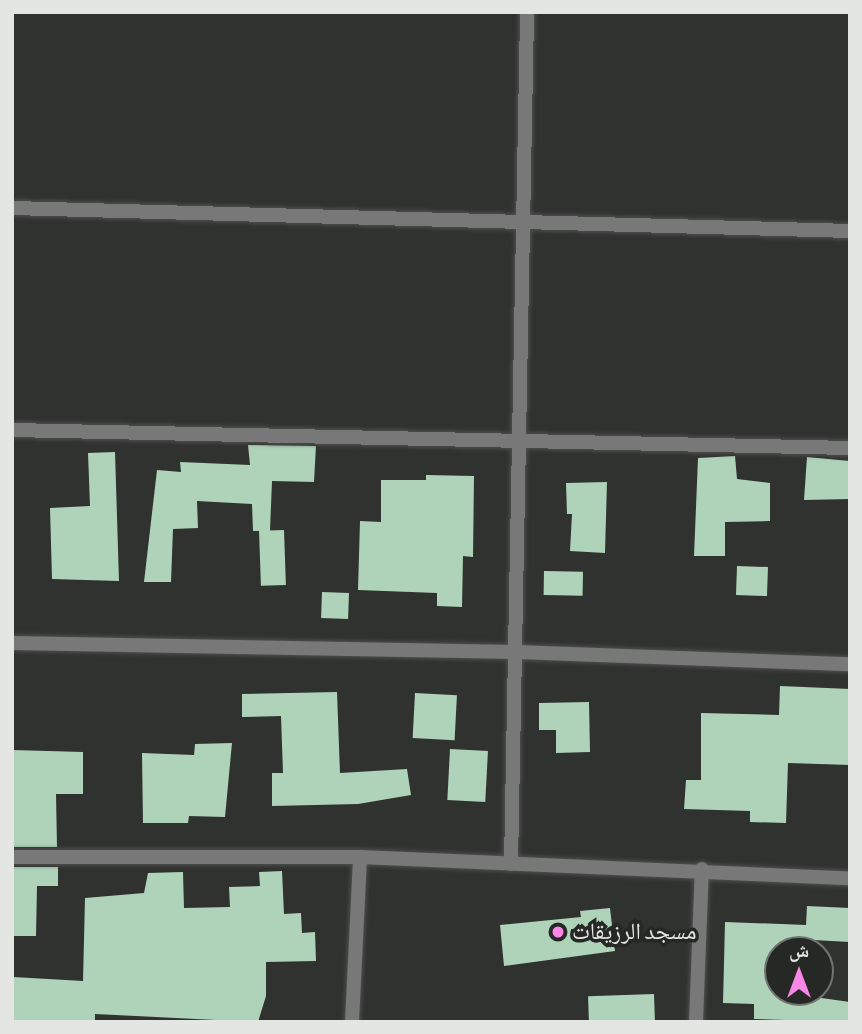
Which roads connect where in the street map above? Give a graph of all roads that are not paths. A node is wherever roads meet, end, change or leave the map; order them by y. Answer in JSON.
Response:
{"nodes":[{"id":1,"x":527,"y":12,"type":"edge"},
{"id":2,"x":12,"y":208,"type":"edge"},
{"id":3,"x":524,"y":219,"type":"junction"},
{"id":4,"x":850,"y":231,"type":"edge"},
{"id":5,"x":12,"y":430,"type":"edge"},
{"id":6,"x":521,"y":441,"type":"junction"},
{"id":7,"x":850,"y":448,"type":"edge"},
{"id":8,"x":12,"y":643,"type":"edge"},
{"id":9,"x":517,"y":652,"type":"junction"},
{"id":10,"x":850,"y":664,"type":"edge"},
{"id":11,"x":12,"y":857,"type":"edge"},
{"id":12,"x":360,"y":857,"type":"junction"},
{"id":13,"x":511,"y":864,"type":"junction"},
{"id":14,"x":702,"y":869,"type":"junction"},
{"id":15,"x":850,"y":878,"type":"edge"},
{"id":16,"x":352,"y":1022,"type":"edge"},
{"id":17,"x":695,"y":1022,"type":"edge"}],
"edges":[{"from":1,"to":3,"type":"street"},
{"from":2,"to":3,"type":"street"},
{"from":3,"to":4,"type":"street"},
{"from":3,"to":6,"type":"street"},
{"from":5,"to":6,"type":"street"},
{"from":6,"to":7,"type":"street"},
{"from":6,"to":9,"type":"street"},
{"from":8,"to":9,"type":"street"},
{"from":9,"to":10,"type":"street"},
{"from":9,"to":13,"type":"street"},
{"from":11,"to":12,"type":"street"},
{"from":12,"to":13,"type":"street"},
{"from":12,"to":16,"type":"street"},
{"from":13,"to":14,"type":"street"},
{"from":14,"to":15,"type":"street"},
{"from":14,"to":17,"type":"street"}]}
